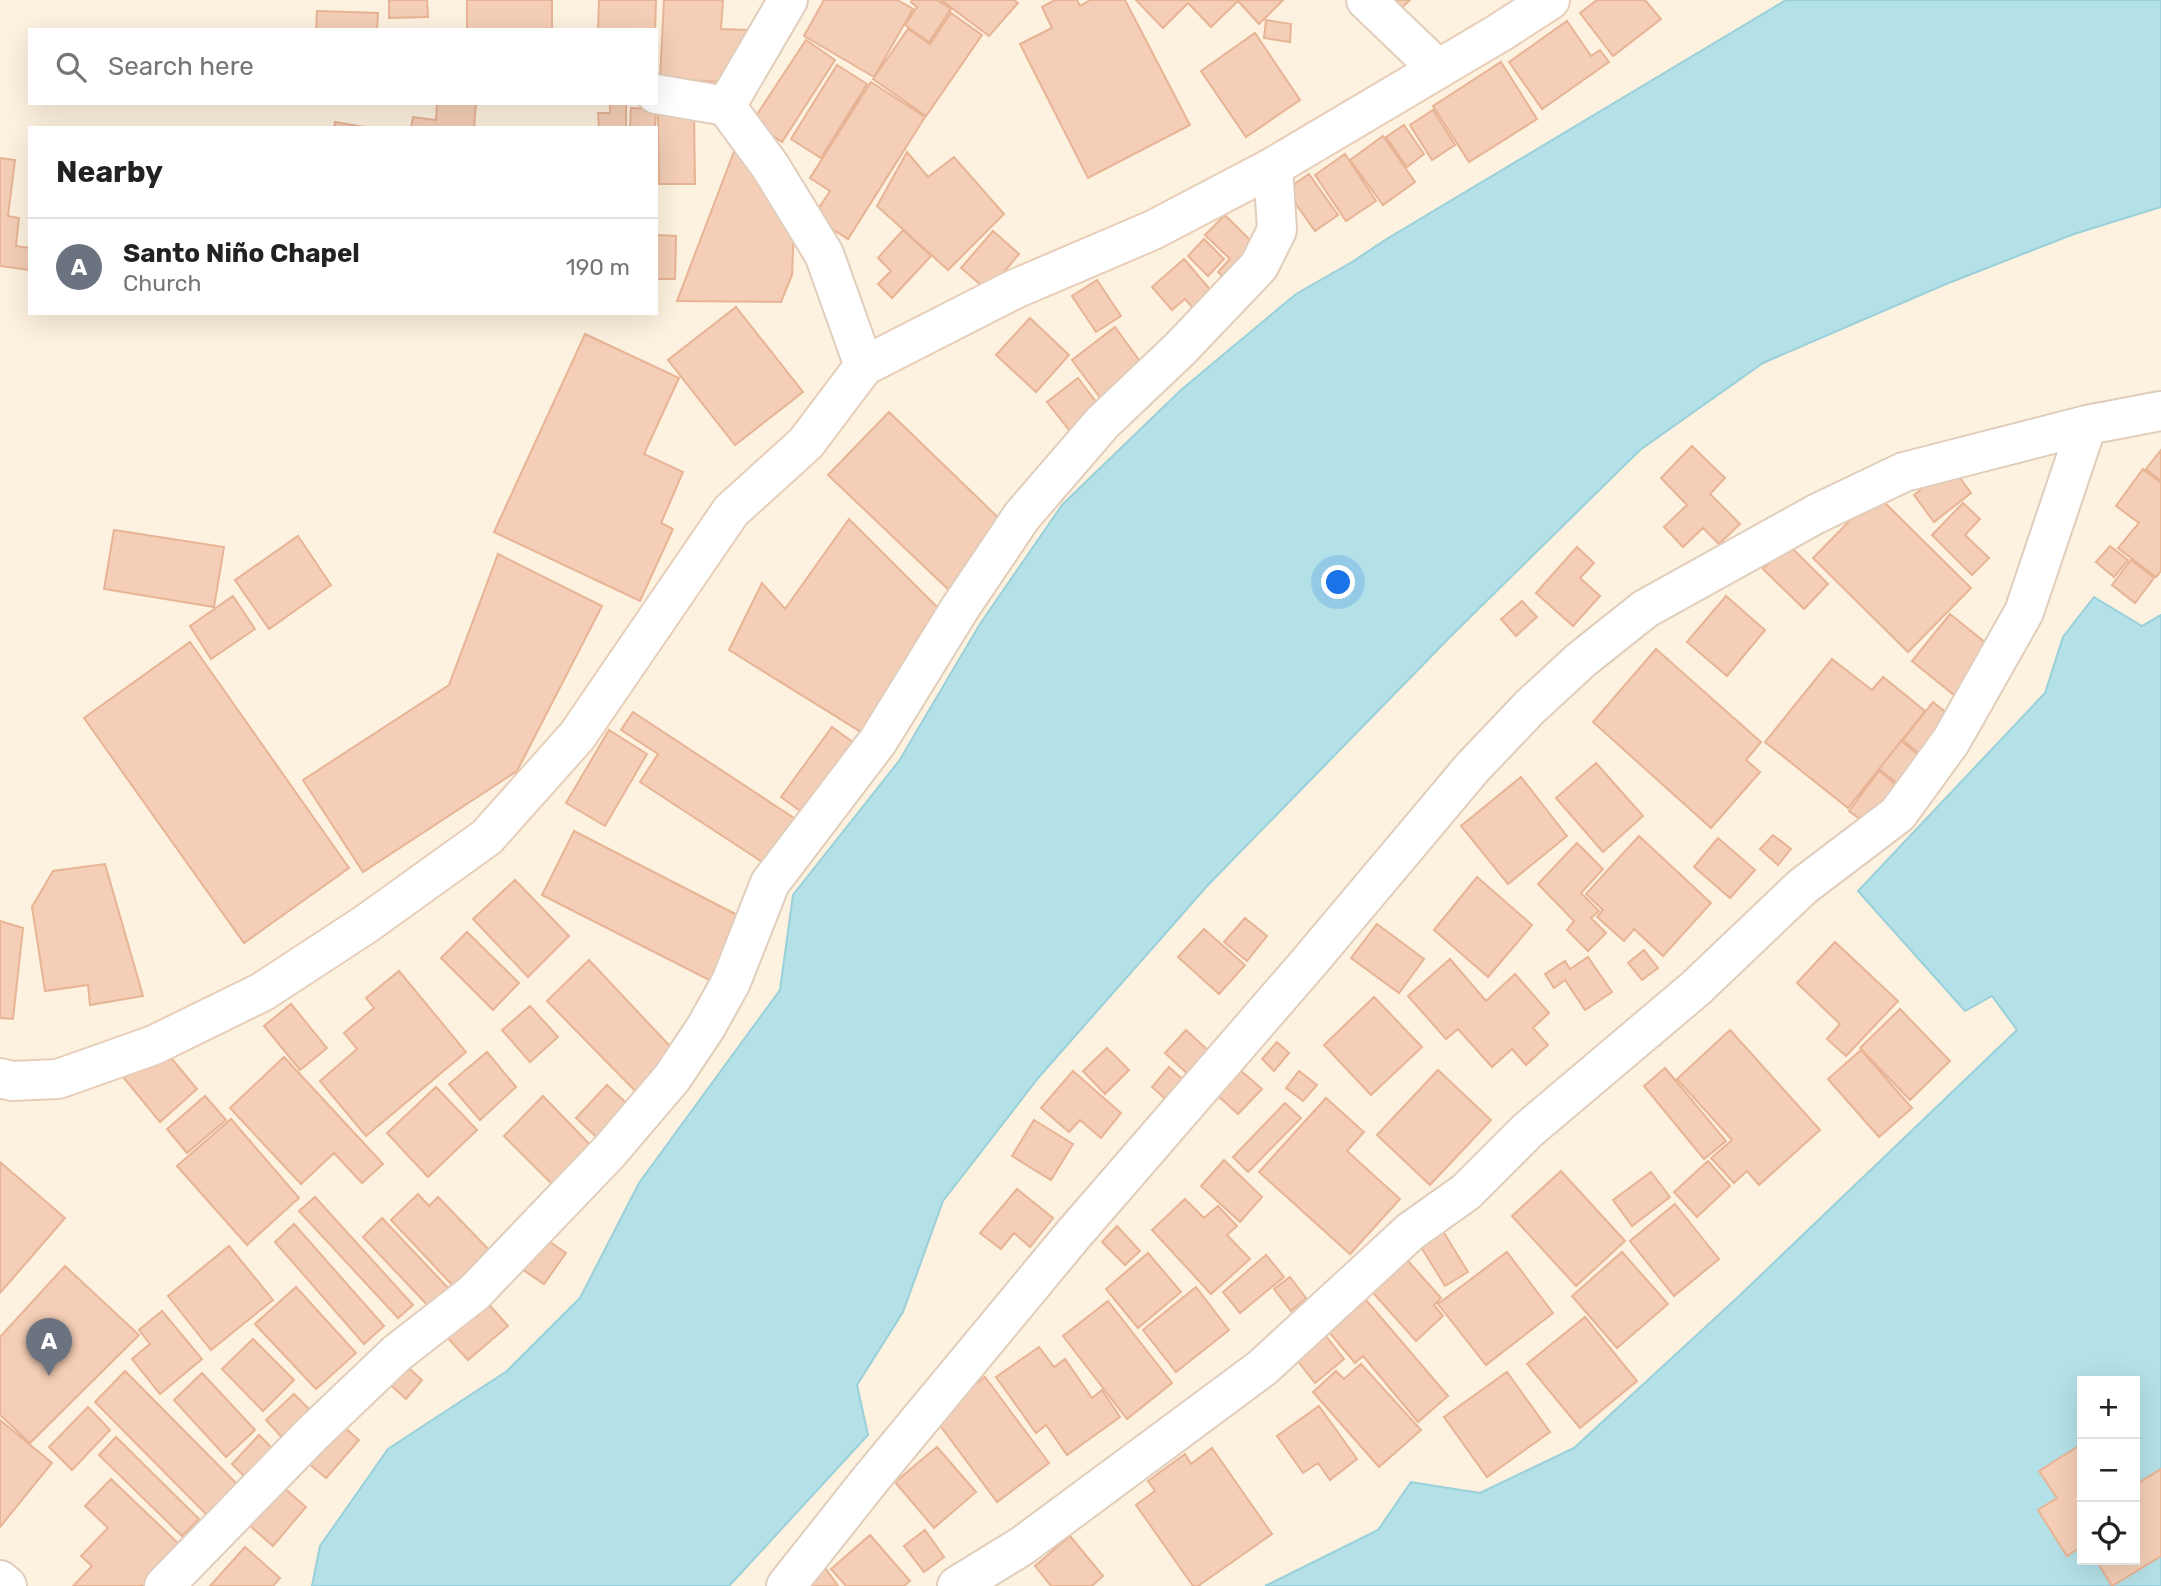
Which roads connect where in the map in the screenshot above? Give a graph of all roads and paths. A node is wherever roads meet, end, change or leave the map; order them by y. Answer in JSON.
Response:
{"nodes":[{"id":1,"x":788,"y":0,"type":"edge"},
{"id":2,"x":1366,"y":0,"type":"edge"},
{"id":3,"x":1550,"y":0,"type":"edge"},
{"id":4,"x":1438,"y":69,"type":"junction"},
{"id":5,"x":658,"y":94,"type":"edge"},
{"id":6,"x":726,"y":106,"type":"junction"},
{"id":7,"x":1273,"y":167,"type":"junction"},
{"id":8,"x":863,"y":366,"type":"junction"},
{"id":9,"x":2161,"y":411,"type":"edge"},
{"id":10,"x":2087,"y":425,"type":"junction"},
{"id":11,"x":0,"y":1078,"type":"edge"},
{"id":12,"x":0,"y":1580,"type":"edge"},
{"id":13,"x":7,"y":1586,"type":"edge"},
{"id":14,"x":164,"y":1586,"type":"edge"},
{"id":15,"x":786,"y":1586,"type":"edge"},
{"id":16,"x":957,"y":1586,"type":"edge"}],
"edges":[{"from":1,"to":6,"type":"street"},
{"from":2,"to":4,"type":"street"},
{"from":3,"to":4,"type":"street"},
{"from":4,"to":7,"type":"street"},
{"from":5,"to":6,"type":"street"},
{"from":6,"to":8,"type":"street"},
{"from":7,"to":8,"type":"street"},
{"from":7,"to":14,"type":"street"},
{"from":8,"to":11,"type":"street"},
{"from":9,"to":10,"type":"street"},
{"from":10,"to":15,"type":"street"},
{"from":10,"to":16,"type":"street"},
{"from":12,"to":13,"type":"street"}]}
